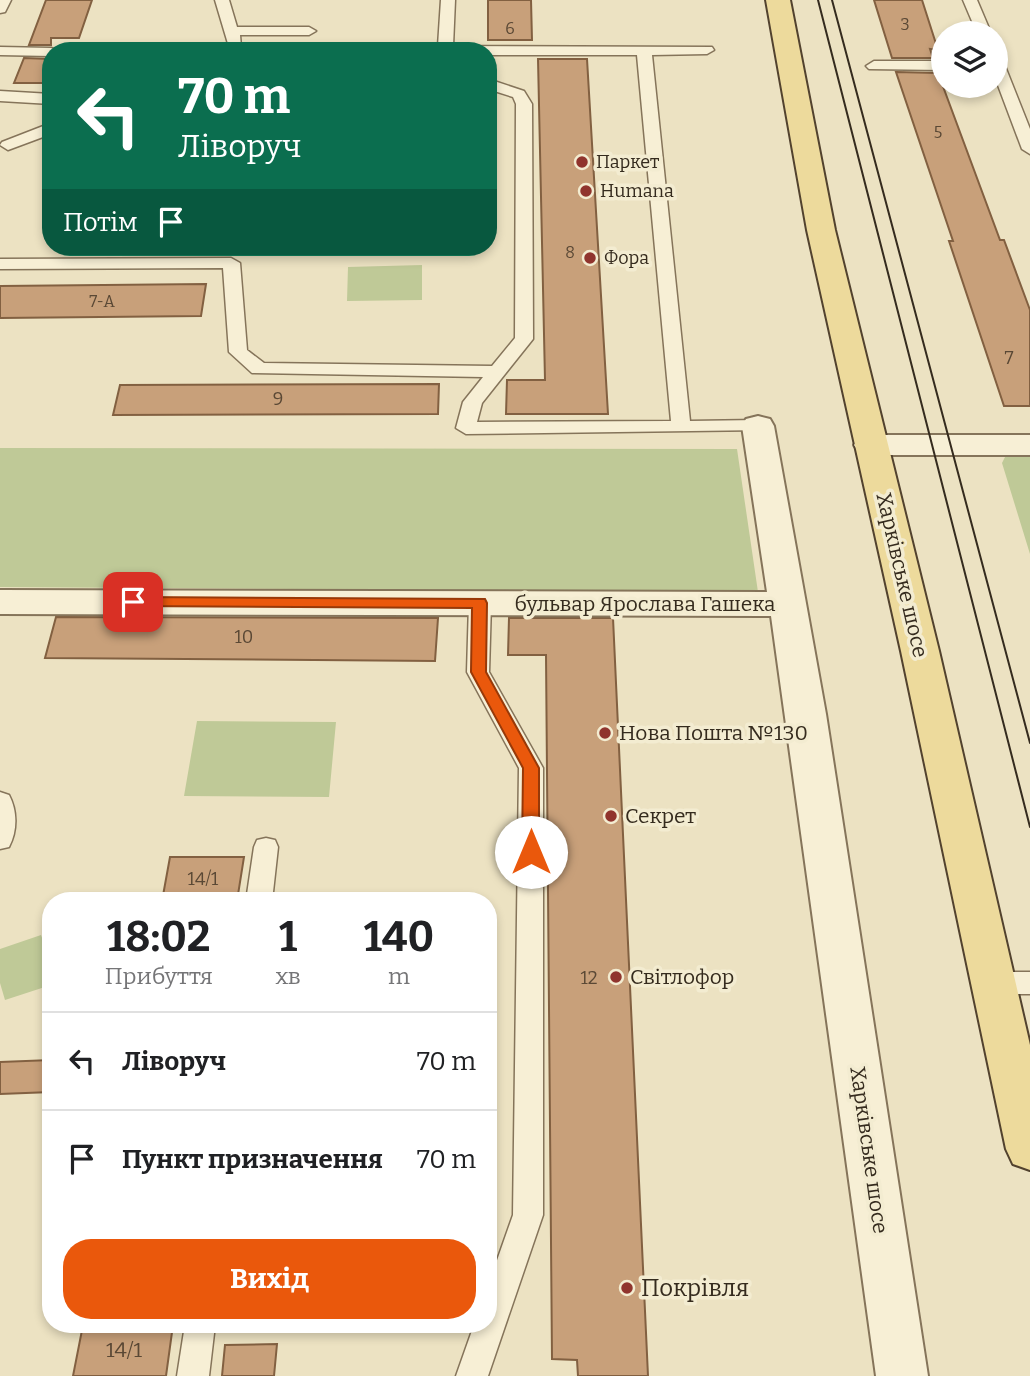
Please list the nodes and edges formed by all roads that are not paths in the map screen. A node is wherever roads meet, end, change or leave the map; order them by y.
1 (4, 0) edge
2 (222, 0) edge
3 (448, 0) edge
4 (778, 0) edge
5 (970, 0) edge
6 (0, 9) edge
7 (979, 21) edge
8 (309, 31) dead end
9 (232, 32) junction
10 (236, 42) edge
11 (445, 42) edge
12 (497, 50) edge
13 (644, 50) junction
14 (707, 50) dead end
15 (0, 51) edge
16 (42, 52) edge
17 (874, 66) dead end
18 (931, 66) edge
19 (497, 87) edge
20 (1008, 92) edge
21 (0, 96) edge
22 (42, 98) edge
23 (42, 132) edge
24 (1028, 139) edge
25 (8, 145) dead end
26 (0, 264) edge
27 (497, 372) junction
28 (681, 426) junction
29 (758, 426) joint
30 (871, 445) junction
31 (1030, 445) edge
32 (0, 602) edge
33 (480, 603) junction
34 (787, 604) junction
35 (0, 801) edge
36 (0, 840) edge
37 (266, 847) dead end
38 (260, 892) edge
39 (1011, 983) edge
40 (1030, 1149) edge
41 (497, 1304) edge
42 (199, 1333) edge
43 (487, 1333) edge
44 (193, 1376) edge
45 (472, 1376) edge
46 (902, 1376) edge

1 - 6 lane
2 - 9 lane
3 - 11 lane
4 - 30 main road, Харківське шосе
5 - 7 lane
8 - 9 lane
9 - 10 lane
12 - 13 lane
13 - 14 lane
13 - 28 lane
15 - 16 lane
17 - 18 lane
19 - 27 lane
20 - 24 lane
21 - 22 lane
23 - 25 lane
26 - 27 lane
27 - 28 lane
28 - 29 lane
29 - 34 street, Харківське шосе
30 - 31 street
30 - 39 main road, Харківське шосе
32 - 33 street, бульвар Ярослава Гашека
33 - 34 street, бульвар Ярослава Гашека
33 - 41 lane
34 - 46 street, Харківське шосе
35 - 36 lane
37 - 38 lane
39 - 40 main road, Харківське шосе
42 - 44 lane
43 - 45 lane

